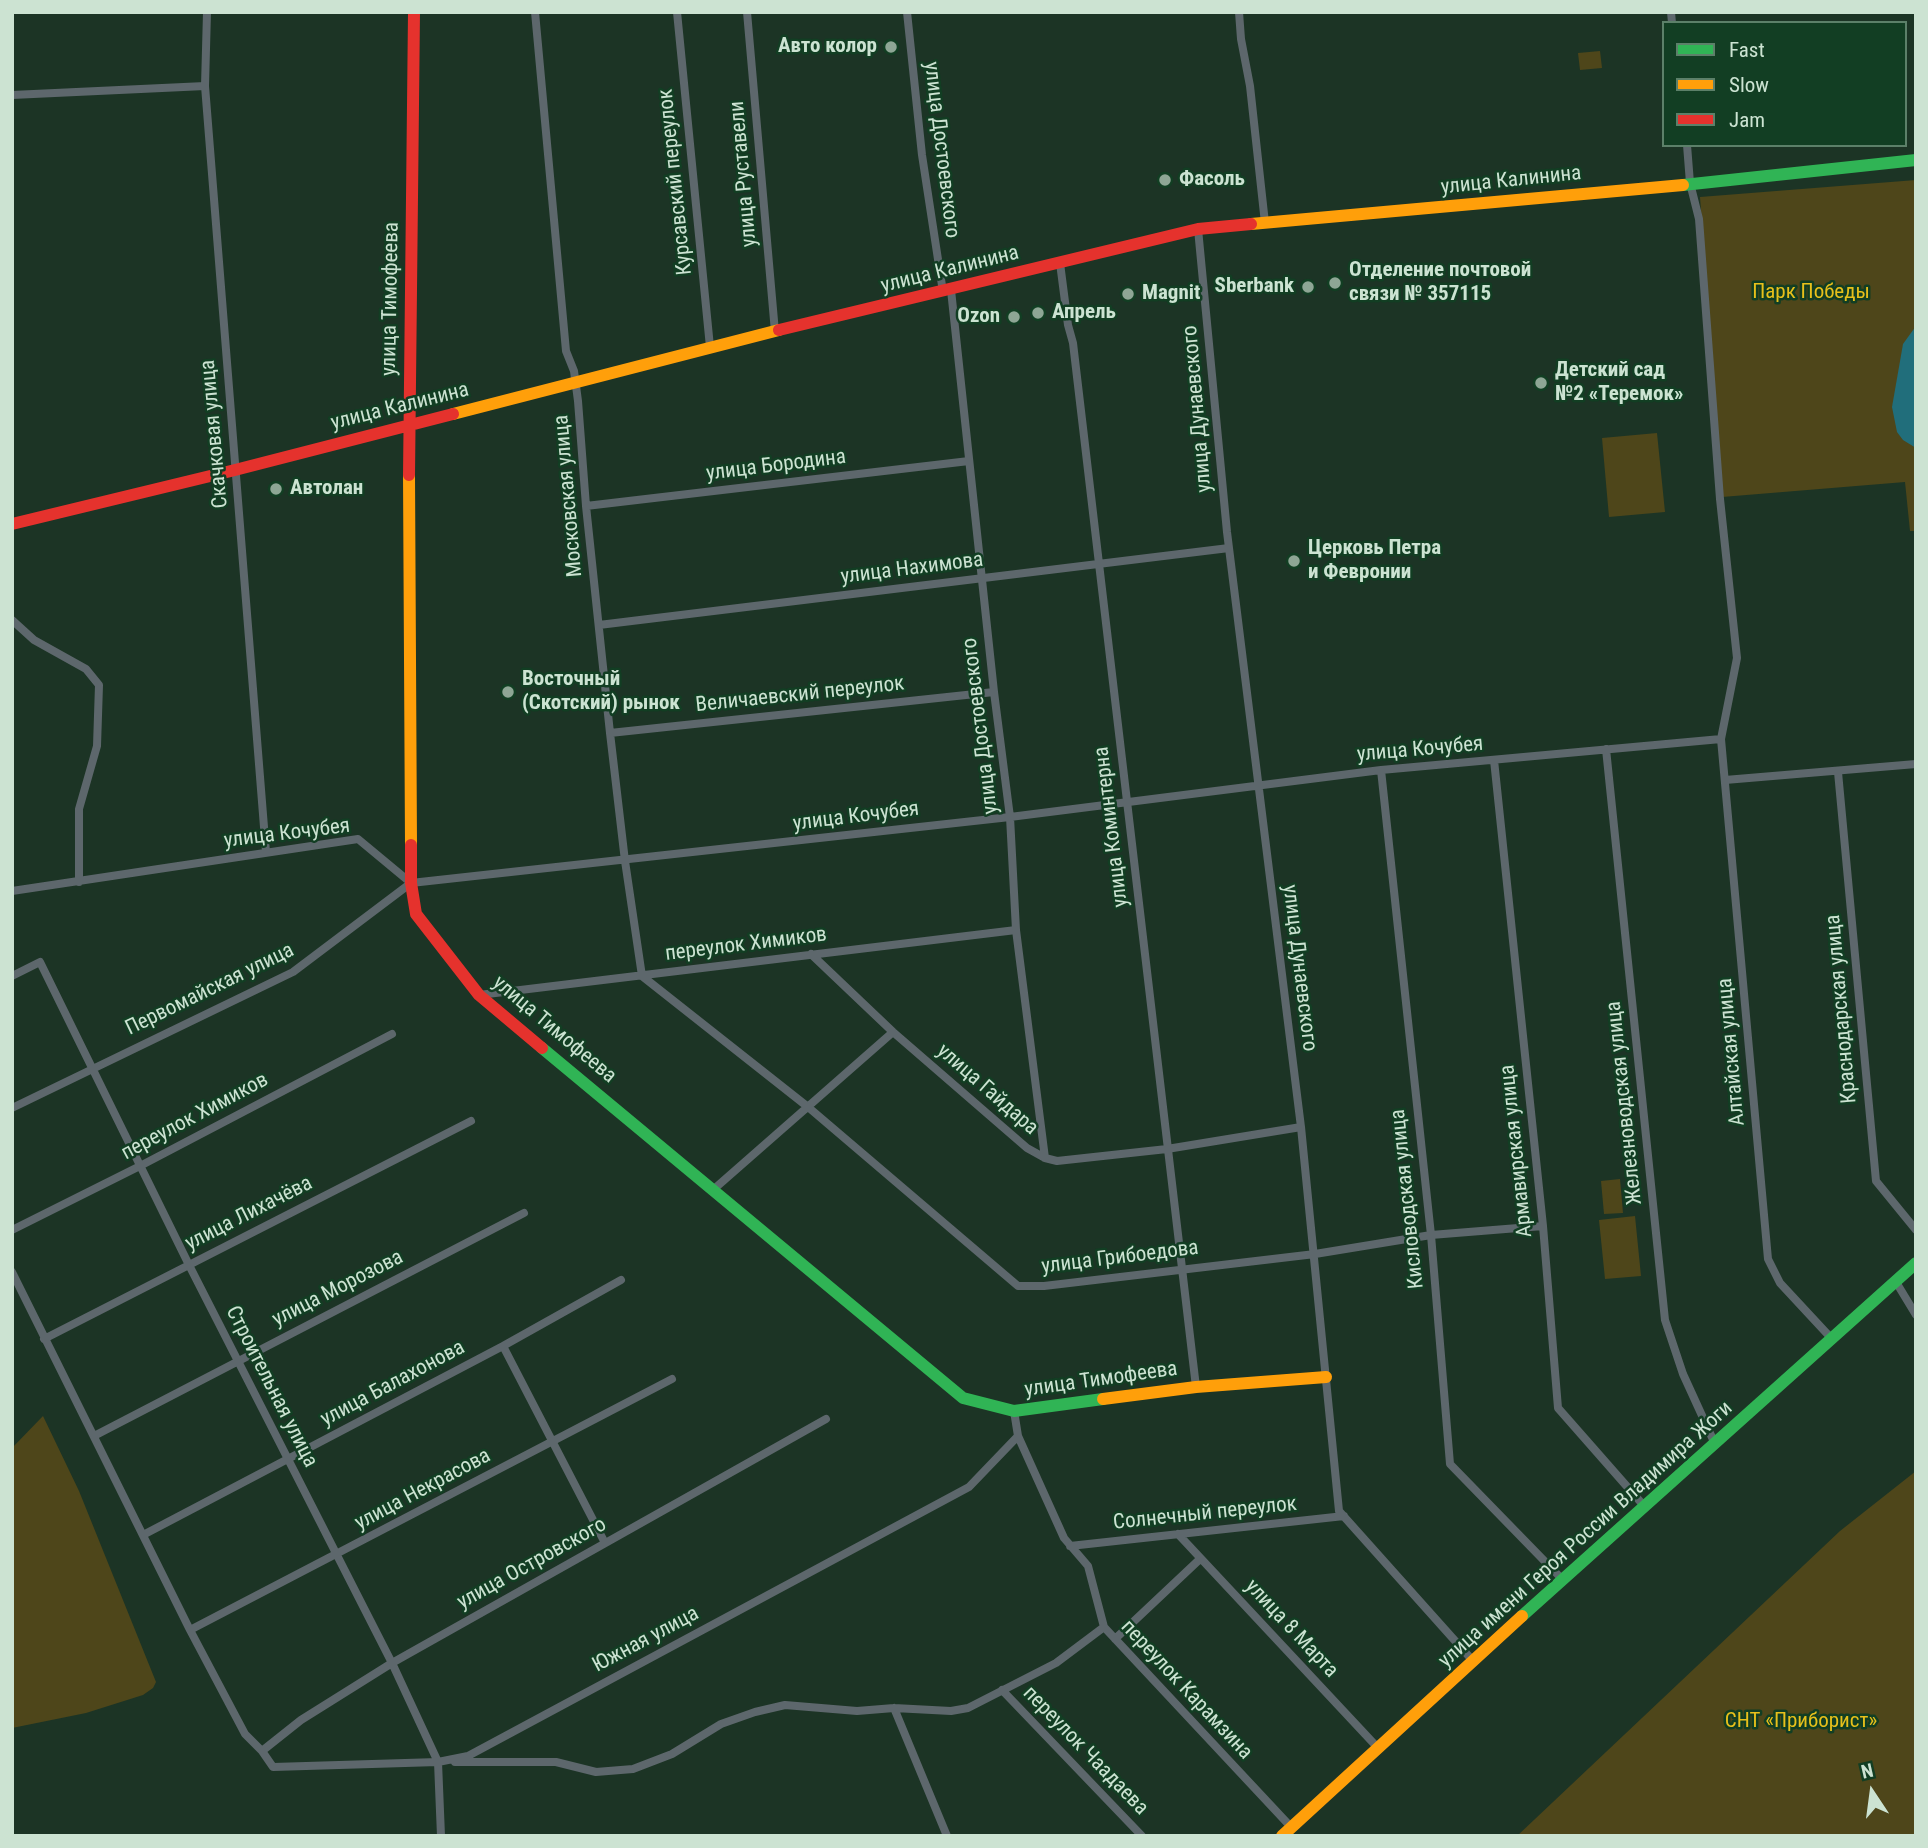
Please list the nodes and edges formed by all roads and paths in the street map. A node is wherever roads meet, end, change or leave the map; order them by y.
1 (207, 12) edge
2 (414, 12) edge
3 (535, 12) edge
4 (677, 12) edge
5 (747, 12) edge
6 (907, 12) edge
7 (1239, 12) edge
8 (205, 86) junction
9 (12, 95) edge
10 (1687, 147) edge
11 (1916, 160) edge
12 (1690, 183) junction
13 (1265, 223) junction
14 (1198, 229) junction
15 (1060, 263) junction
16 (947, 291) junction
17 (775, 332) junction
18 (709, 347) junction
19 (574, 383) junction
20 (409, 424) junction
21 (969, 461) junction
22 (235, 470) junction
23 (586, 506) junction
24 (12, 524) edge
25 (1229, 548) junction
26 (1099, 564) junction
27 (981, 578) junction
28 (12, 620) edge
29 (599, 625) junction
30 (994, 692) junction
31 (610, 733) junction
32 (1721, 738) junction
33 (1606, 749) junction
34 (1494, 760) junction
35 (1916, 764) edge
36 (1381, 770) junction
37 (1838, 772) junction
38 (1725, 780) junction
39 (1258, 784) junction
40 (1127, 802) junction
41 (1010, 817) junction
42 (266, 852) junction
43 (625, 861) junction
44 (79, 882) junction
45 (411, 883) junction
46 (12, 891) edge
47 (1016, 930) junction
48 (811, 954) junction
49 (12, 976) edge
50 (642, 976) junction
51 (479, 995) junction
52 (893, 1031) junction
53 (392, 1034) dead end
54 (91, 1069) junction
55 (808, 1107) junction
56 (12, 1108) edge
57 (471, 1121) dead end
58 (1301, 1127) junction
59 (1167, 1149) junction
60 (1045, 1158) junction
61 (140, 1166) junction
62 (714, 1189) junction
63 (524, 1213) dead end
64 (1543, 1226) junction
65 (12, 1230) edge
66 (1916, 1230) edge
67 (1431, 1235) junction
68 (1315, 1254) junction
69 (1916, 1263) edge
70 (189, 1265) junction
71 (1183, 1268) junction
72 (12, 1272) edge
73 (621, 1280) dead end
74 (1896, 1282) junction
75 (1916, 1315) edge
76 (44, 1339) junction
77 (1832, 1339) junction
78 (503, 1346) junction
79 (237, 1361) junction
80 (1326, 1377) junction
81 (672, 1379) dead end
82 (1196, 1387) junction
83 (1014, 1411) junction
84 (826, 1419) dead end
85 (94, 1436) junction
86 (1018, 1436) junction
87 (553, 1441) junction
88 (1715, 1444) junction
89 (288, 1459) junction
90 (1645, 1507) junction
91 (1344, 1516) junction
92 (1178, 1534) junction
93 (143, 1535) junction
94 (605, 1543) junction
95 (1070, 1546) junction
96 (338, 1554) junction
97 (1200, 1559) junction
98 (1562, 1579) junction
99 (1104, 1627) junction
100 (190, 1630) junction
101 (1115, 1639) junction
102 (1474, 1662) junction
103 (392, 1663) junction
104 (1002, 1690) junction
105 (894, 1708) junction
106 (1378, 1748) junction
107 (262, 1751) junction
108 (439, 1762) junction
109 (1286, 1831) edge
110 (441, 1836) edge
111 (947, 1836) edge
112 (1142, 1836) edge

1 - 8 street, Скачковая улица
2 - 20 main road, улица Тимофеева
3 - 19 street, Московская улица
4 - 18 street, Курсавский переулок
5 - 17 street, улица Руставели
6 - 16 street, улица Достоевского
7 - 13 street
8 - 9 street
8 - 22 street, Скачковая улица
10 - 12 street, Алтайская улица
11 - 12 main road, улица Калинина
12 - 13 main road, улица Калинина
12 - 32 street, Алтайская улица
13 - 14 main road, улица Калинина
14 - 15 main road, улица Калинина
14 - 25 street, улица Дунаевского
15 - 16 main road, улица Калинина
15 - 26 street, улица Коминтерна
16 - 17 main road, улица Калинина
16 - 21 street, улица Достоевского
17 - 18 main road, улица Калинина
18 - 19 main road, улица Калинина
19 - 20 main road, улица Калинина
19 - 23 street, Московская улица
20 - 22 main road, улица Калинина
20 - 45 main road, улица Тимофеева
21 - 23 street, улица Бородина
21 - 27 street, улица Достоевского
22 - 24 main road, улица Калинина
22 - 42 street, Скачковая улица
23 - 29 street, Московская улица
25 - 26 street, улица Нахимова
25 - 39 street, улица Дунаевского
26 - 27 street, улица Нахимова
26 - 40 street, улица Коминтерна
27 - 29 street, улица Нахимова
27 - 30 street, улица Достоевского
28 - 44 street
29 - 31 street, Московская улица
30 - 31 street, Величаевский переулок
30 - 41 street, улица Достоевского
31 - 43 street, Московская улица
32 - 33 street, улица Кочубея
32 - 38 street, Алтайская улица
33 - 34 street, улица Кочубея
33 - 88 street, Железноводская улица
34 - 36 street, улица Кочубея
34 - 64 street, Армавирская улица
35 - 37 street
36 - 39 street, улица Кочубея
36 - 67 street, Кисловодская улица
37 - 38 street
37 - 66 street, Краснодарская улица
38 - 77 street, Алтайская улица
39 - 40 street, улица Кочубея
39 - 58 street, улица Дунаевского
40 - 41 street, улица Кочубея
40 - 59 street, улица Коминтерна
41 - 43 street, улица Кочубея
41 - 47 street, улица Достоевского
42 - 44 street, улица Кочубея
42 - 45 street, улица Кочубея
43 - 45 street, улица Кочубея
43 - 50 street, Московская улица
44 - 46 street, улица Кочубея
45 - 51 main road, улица Тимофеева
45 - 54 street, Первомайская улица
47 - 48 street, переулок Химиков
47 - 60 street, улица Достоевского
48 - 50 street, переулок Химиков
48 - 52 street, улица Гайдара
49 - 54 street, Строительная улица
50 - 51 street, переулок Химиков
50 - 55 street, улица Грибоедова
51 - 62 main road, улица Тимофеева
52 - 55 street
52 - 60 street, улица Гайдара
53 - 61 street, переулок Химиков
54 - 56 street, Первомайская улица
54 - 61 street, Строительная улица
55 - 62 street
55 - 71 street, улица Грибоедова
57 - 70 street, улица Лихачёва
58 - 59 street, улица Гайдара
58 - 68 street, улица Дунаевского
59 - 60 street, улица Гайдара
59 - 71 street, улица Коминтерна
61 - 65 street, переулок Химиков
61 - 70 street, Строительная улица
62 - 83 main road, улица Тимофеева
63 - 79 street, улица Морозова
64 - 67 street, улица Грибоедова
64 - 90 street, Армавирская улица
67 - 68 street, улица Грибоедова
67 - 98 street, Кисловодская улица
68 - 71 street, улица Грибоедова
68 - 80 street, улица Дунаевского
69 - 74 main road, улица имени Героя России Владимира Жоги
70 - 76 street, улица Лихачёва
70 - 79 street, Строительная улица
71 - 82 street, улица Коминтерна
72 - 76 street
73 - 78 street, улица Балахонова
74 - 75 street
74 - 77 main road, улица имени Героя России Владимира Жоги
76 - 85 street
77 - 88 main road, улица имени Героя России Владимира Жоги
78 - 87 street
78 - 89 street, улица Балахонова
79 - 85 street, улица Морозова
79 - 89 street, Строительная улица
80 - 82 main road, улица Тимофеева
80 - 91 street, улица Дунаевского
81 - 87 street, улица Некрасова
82 - 83 main road, улица Тимофеева
83 - 86 street, переулок Карамзина
84 - 94 street, улица Островского
85 - 93 street
86 - 95 street, переулок Карамзина
86 - 108 street, Южная улица
87 - 94 street
87 - 96 street, улица Некрасова
88 - 90 main road, улица имени Героя России Владимира Жоги
89 - 93 street, улица Балахонова
89 - 96 street, Строительная улица
90 - 98 main road, улица имени Героя России Владимира Жоги
91 - 92 street, Солнечный переулок
91 - 102 street, улица Дунаевского
92 - 95 street, Солнечный переулок
92 - 97 street, улица 8 Марта
93 - 100 street
94 - 103 street, улица Островского
95 - 99 street, переулок Карамзина
96 - 100 street, улица Некрасова
96 - 103 street, Строительная улица
97 - 101 street
97 - 106 street, улица 8 Марта
98 - 102 main road, улица имени Героя России Владимира Жоги
99 - 101 street, переулок Карамзина
99 - 104 street
100 - 107 street
101 - 109 street, переулок Карамзина
102 - 106 main road, улица имени Героя России Владимира Жоги
103 - 107 street, улица Островского
103 - 108 street, Строительная улица
104 - 105 street
104 - 112 street, переулок Чаадаева
105 - 108 street
105 - 111 street
106 - 109 main road, улица имени Героя России Владимира Жоги
107 - 108 street, Южная улица
108 - 110 street, Строительная улица

